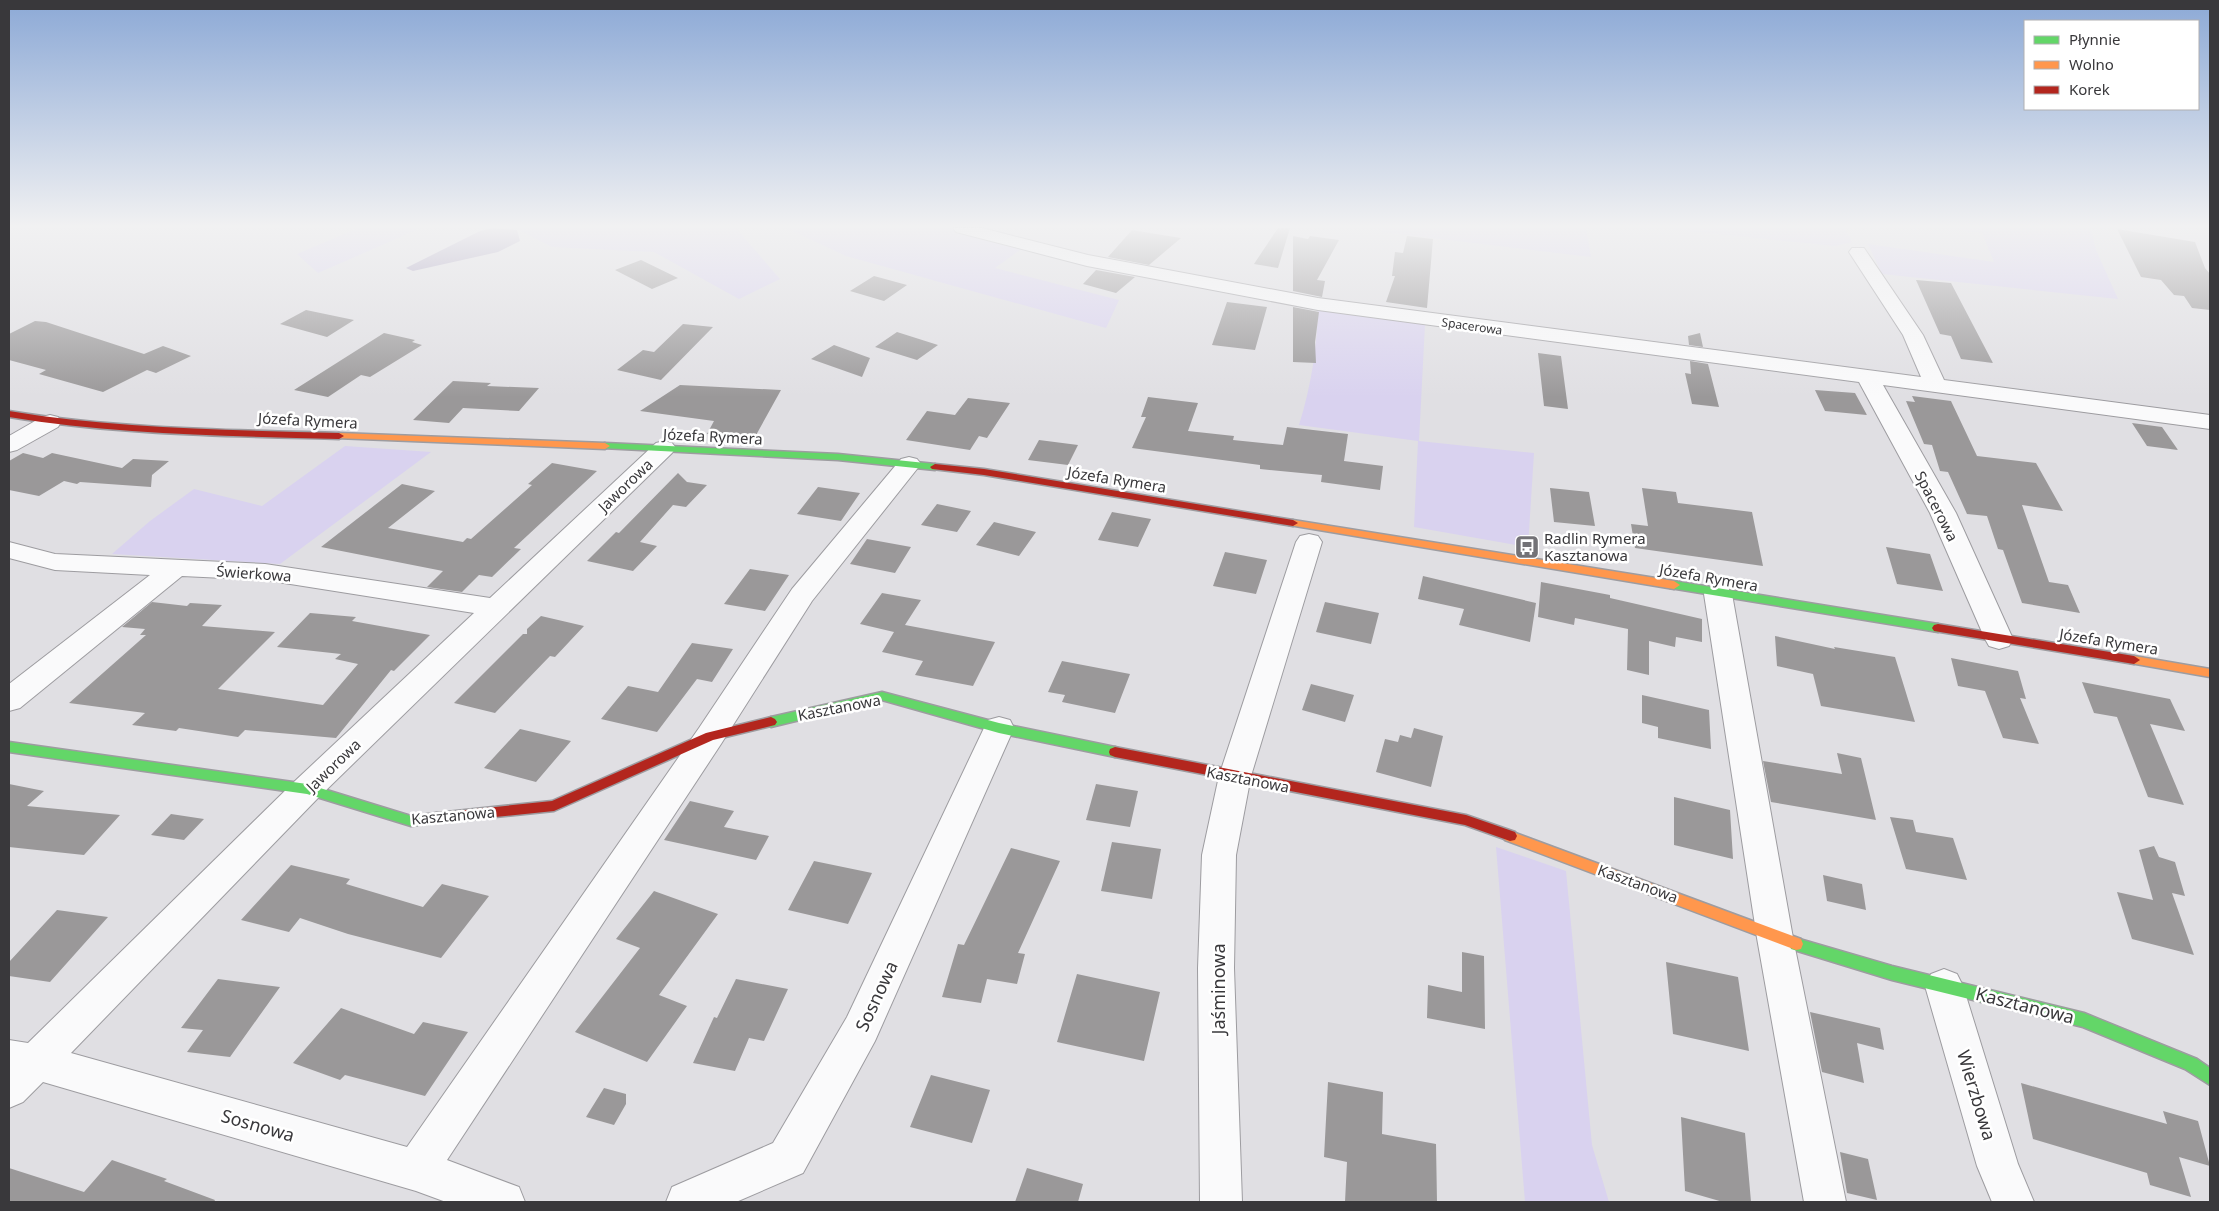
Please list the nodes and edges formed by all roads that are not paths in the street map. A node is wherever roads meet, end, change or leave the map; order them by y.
1 (1216, 285) edge
2 (1879, 285) edge
3 (1868, 378) junction
4 (1936, 387) junction
5 (9, 414) edge
6 (50, 422) junction
7 (2210, 422) edge
8 (9, 445) edge
9 (664, 448) junction
10 (908, 464) junction
11 (1309, 542) dead end
12 (9, 550) edge
13 (175, 569) junction
14 (1718, 594) junction
15 (498, 608) junction
16 (1999, 639) junction
17 (2210, 673) edge
18 (9, 700) edge
19 (1000, 728) junction
20 (710, 736) junction
21 (9, 747) edge
22 (1235, 776) junction
23 (307, 789) junction
24 (1775, 938) junction
25 (1944, 986) junction
26 (18, 1070) edge
27 (2210, 1077) edge
28 (416, 1170) junction
29 (504, 1202) edge
30 (687, 1202) edge
31 (1221, 1202) edge
32 (1825, 1202) edge
33 (2013, 1202) edge

1 - 3 street, Spacerowa
2 - 4 street
3 - 4 street, Spacerowa
3 - 16 street, Spacerowa
4 - 7 street, Spacerowa
5 - 6 street, Józefa Rymera
6 - 8 street
6 - 9 street, Józefa Rymera
9 - 10 street, Józefa Rymera
9 - 15 street, Jaworowa
10 - 14 street, Józefa Rymera
10 - 20 street
11 - 22 street, Jaśminowa
12 - 13 street, Świerkowa
13 - 15 street, Świerkowa
13 - 18 street
14 - 16 street, Józefa Rymera
14 - 24 street
15 - 23 street, Jaworowa
16 - 17 street, Józefa Rymera
19 - 20 street, Kasztanowa
19 - 22 street, Kasztanowa
19 - 30 street, Sosnowa
20 - 23 street, Kasztanowa
20 - 28 street
21 - 23 street, Kasztanowa
22 - 24 street, Kasztanowa
22 - 31 street, Jaśminowa
23 - 26 street, Jaworowa
24 - 25 street, Kasztanowa
24 - 32 street
25 - 27 street, Kasztanowa
25 - 33 street, Wierzbowa
26 - 28 street, Sosnowa
28 - 29 street, Sosnowa

